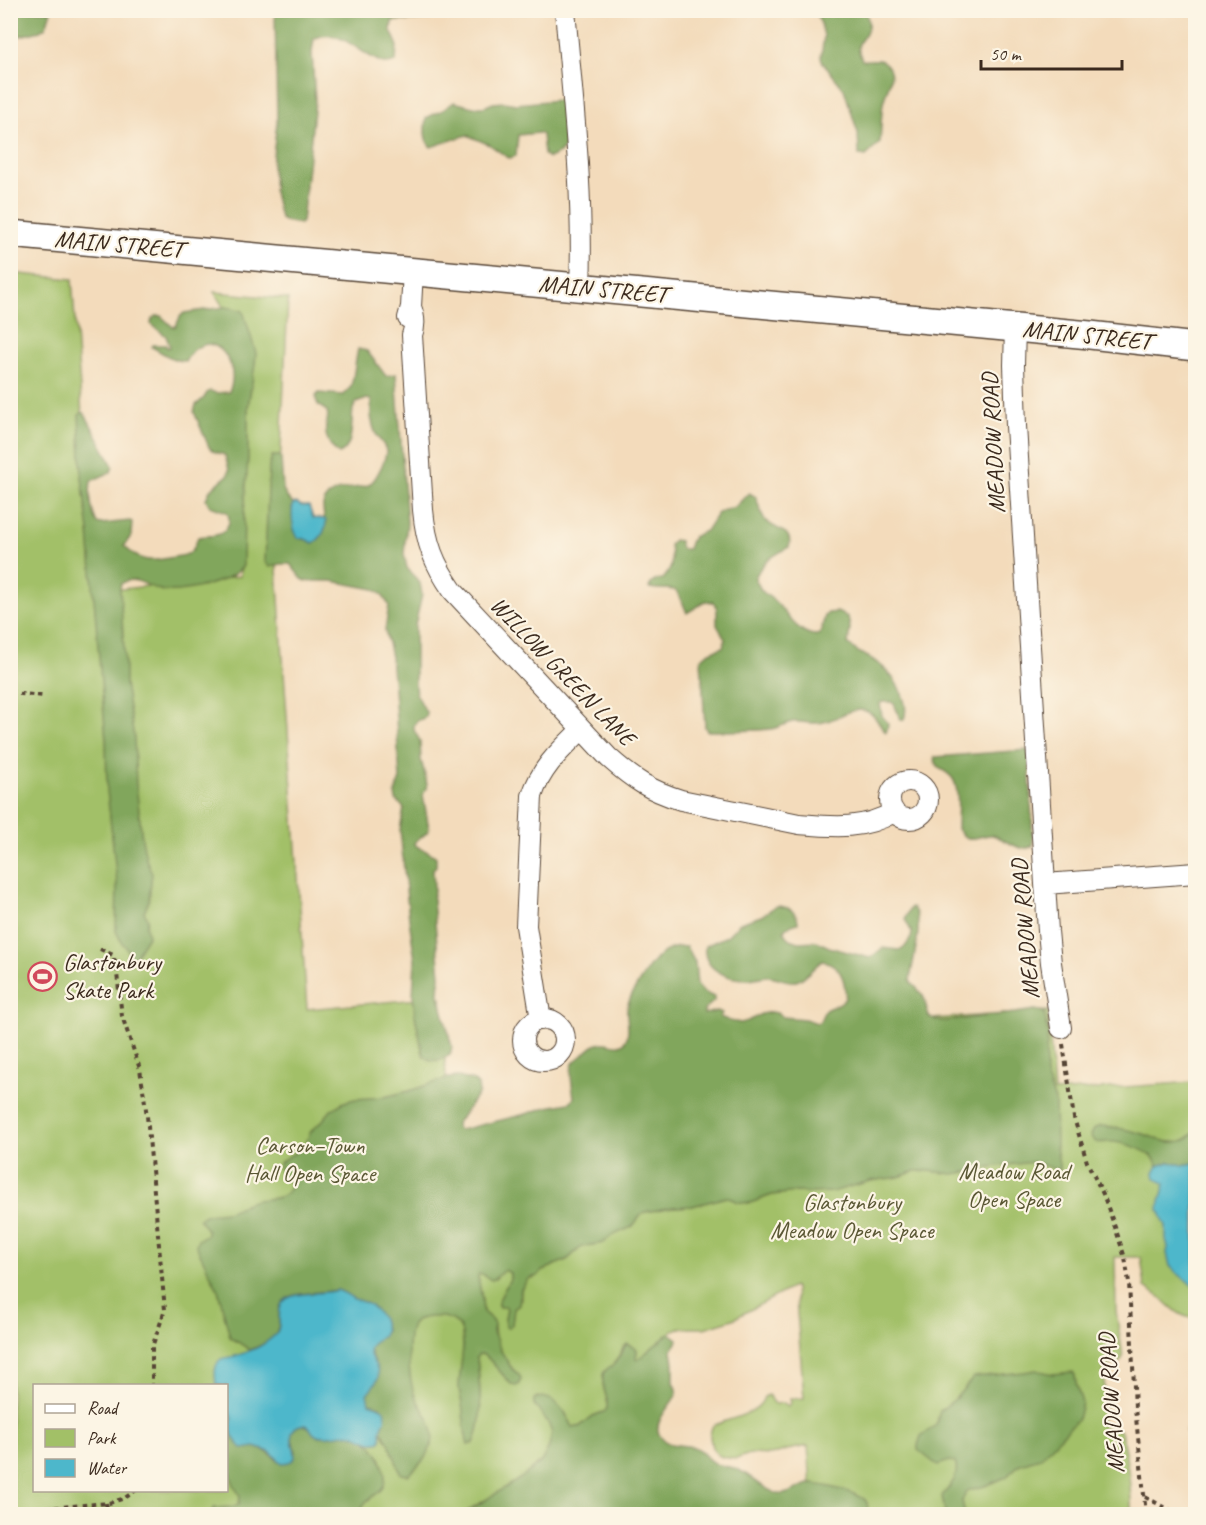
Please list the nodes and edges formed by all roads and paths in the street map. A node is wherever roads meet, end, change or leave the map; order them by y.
1 (565, 10) edge
2 (10, 234) edge
3 (413, 271) junction
4 (580, 287) junction
5 (1016, 328) junction
6 (1196, 347) edge
7 (10, 693) edge
8 (45, 696) dead end
9 (582, 729) junction
10 (894, 812) dead end
11 (1196, 873) edge
12 (1045, 884) junction
13 (100, 949) dead end
14 (541, 1020) dead end
15 (1061, 1028) joint
16 (152, 1384) edge
17 (134, 1492) edge
18 (1145, 1497) junction
19 (106, 1503) junction
20 (10, 1510) edge
21 (108, 1515) edge
22 (1146, 1515) edge
23 (1178, 1515) edge

1 - 4 street
2 - 3 main road, MAIN STREET
3 - 4 main road, MAIN STREET
3 - 9 street, WILLOW GREEN LANE
4 - 5 main road, MAIN STREET
5 - 6 main road, MAIN STREET
5 - 12 street, MEADOW ROAD
7 - 8 path
9 - 10 street, WILLOW GREEN LANE
9 - 14 street
11 - 12 street
12 - 15 street, MEADOW ROAD
13 - 16 path
15 - 18 path, MEADOW ROAD
17 - 19 path
18 - 22 path, MEADOW ROAD
18 - 23 path
19 - 20 path
19 - 21 path

